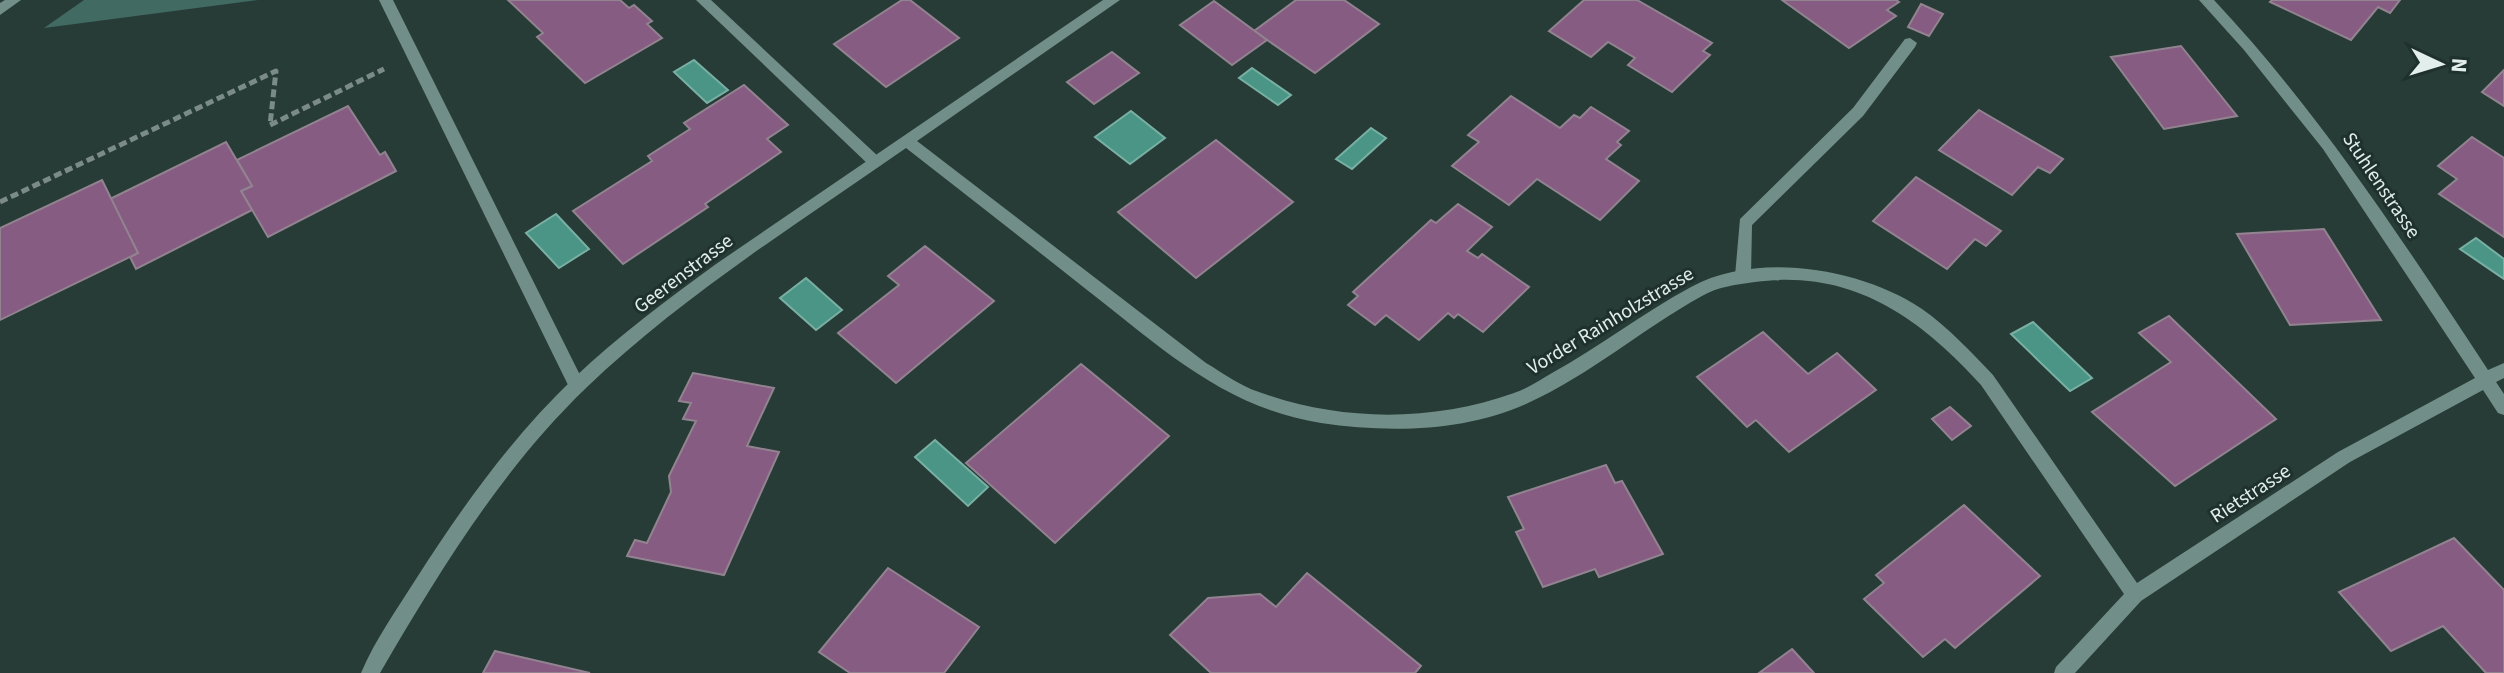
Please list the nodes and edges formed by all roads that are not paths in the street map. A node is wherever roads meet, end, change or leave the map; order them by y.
1 (14, 0) edge
2 (386, 0) edge
3 (703, 0) edge
4 (1113, 0) edge
5 (2206, 0) edge
6 (0, 10) edge
7 (1910, 43) dead end
8 (907, 141) junction
9 (875, 162) junction
10 (1743, 276) junction
11 (2504, 370) edge
12 (2484, 378) junction
13 (577, 386) junction
14 (2504, 408) edge
15 (2135, 595) junction
16 (370, 673) edge
17 (2063, 673) edge

1 - 6 street
2 - 13 street
3 - 9 street
4 - 8 street, Geerenstrasse
5 - 12 street, Stuhlenstrasse
7 - 10 street
8 - 9 street, Geerenstrasse
8 - 10 street, Vorder Rainholzstrasse
9 - 13 street, Geerenstrasse
10 - 15 street, Vorder Rainholzstrasse
11 - 12 street, Rietstrasse
12 - 14 street, Stuhlenstrasse
12 - 15 street, Rietstrasse
13 - 16 street, Geerenstrasse
15 - 17 street, Rietstrasse

